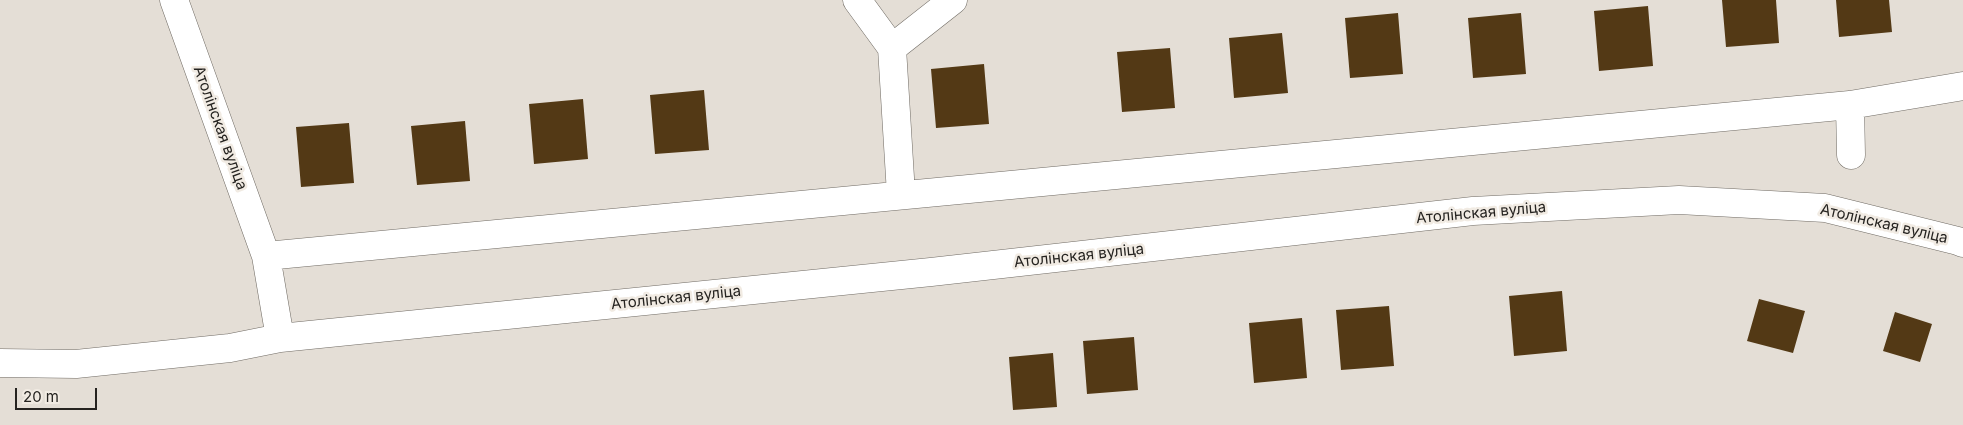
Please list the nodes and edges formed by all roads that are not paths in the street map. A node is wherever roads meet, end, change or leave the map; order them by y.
1 (174, 0) edge
2 (857, 0) edge
3 (953, 0) edge
4 (892, 48) junction
5 (1963, 86) edge
6 (1850, 105) junction
7 (1851, 155) dead end
8 (902, 194) junction
9 (1961, 236) edge
10 (266, 256) junction
11 (280, 338) junction
12 (0, 363) edge

1 - 10 street, Атолінская вуліца
2 - 4 street
3 - 4 street
4 - 8 street
5 - 6 street
6 - 7 street
6 - 8 street
8 - 10 street
9 - 11 street, Атолінская вуліца
10 - 11 street, Атолінская вуліца
11 - 12 street

